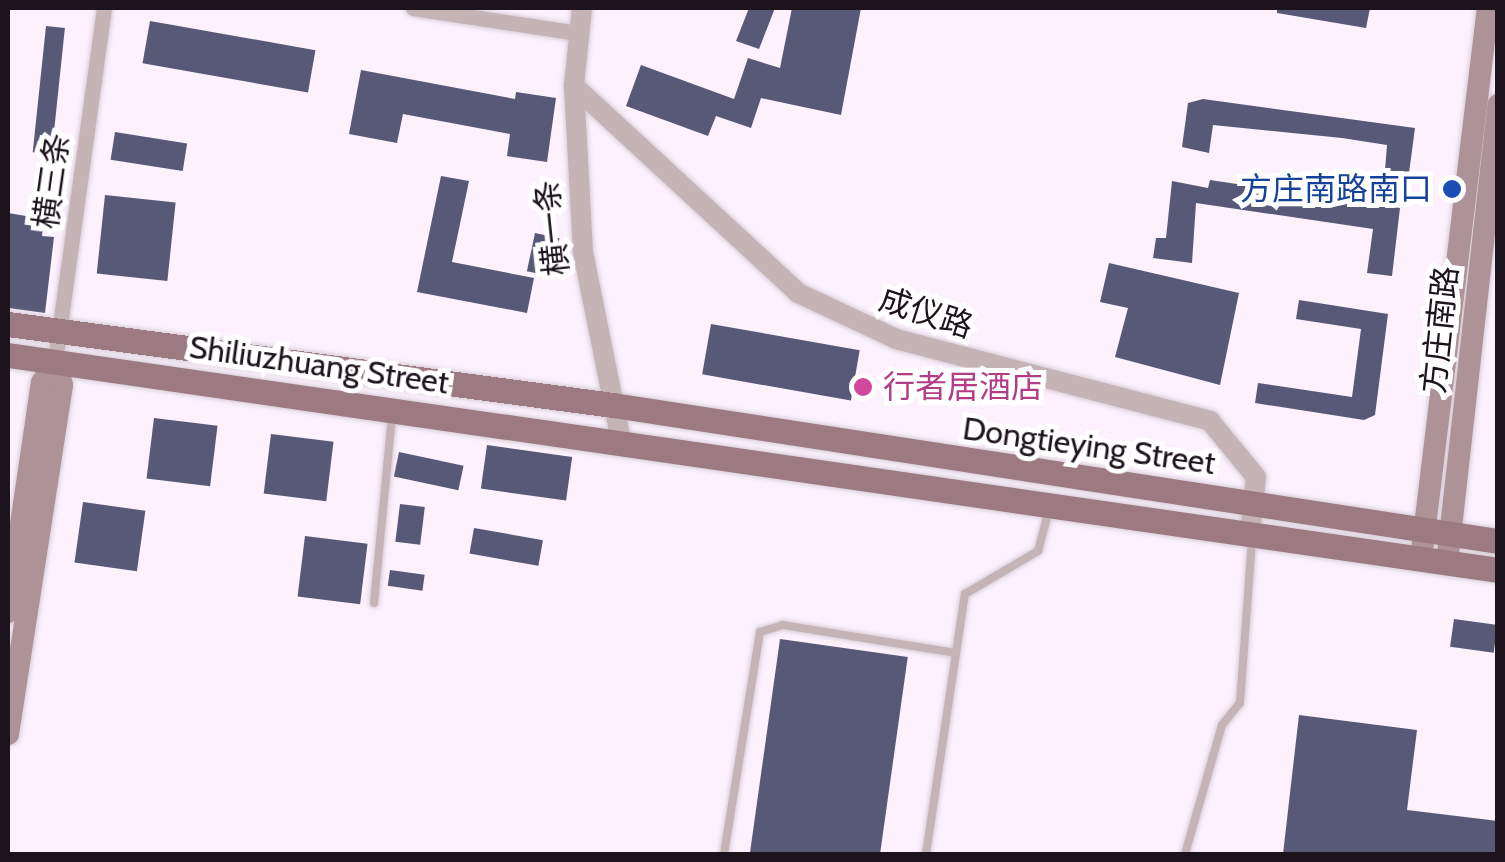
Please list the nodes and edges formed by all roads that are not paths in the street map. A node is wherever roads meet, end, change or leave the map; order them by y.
1 (104, 8) edge
2 (412, 8) edge
3 (582, 8) edge
4 (1488, 8) edge
5 (578, 34) junction
6 (1489, 78) edge
7 (574, 86) junction
8 (1498, 105) edge
9 (8, 324) edge
10 (59, 332) junction
11 (8, 355) edge
12 (55, 361) junction
13 (613, 406) junction
14 (393, 407) junction
15 (621, 440) junction
16 (1253, 501) junction
17 (1050, 503) junction
18 (1438, 531) junction
19 (1250, 534) junction
20 (1498, 541) edge
21 (1434, 561) junction
22 (1498, 570) edge
23 (374, 603) dead end
24 (8, 612) edge
25 (956, 653) junction
26 (8, 734) edge
27 (724, 854) edge
28 (926, 854) edge
29 (1185, 854) edge

1 - 10 street, 横三条
2 - 5 street
3 - 5 street, 横一条
4 - 6 main road
5 - 7 street, 横一条
6 - 18 main road
7 - 13 street, 横一条
7 - 16 street, 成仪路
8 - 18 main road, 方庄南路
9 - 10 main road, Shiliuzhuang Street
10 - 12 street, 横三条
10 - 13 main road, Shiliuzhuang Street
11 - 12 main road, Shiliuzhuang Street
12 - 14 main road, Shiliuzhuang Street
12 - 24 main road
12 - 26 main road
13 - 15 street, 横一条
13 - 16 main road, Dongtieying Street
14 - 15 main road, Shiliuzhuang Street
14 - 23 lane
15 - 17 main road, Dongtieying Street
16 - 18 main road, Dongtieying Street
16 - 19 street, 成仪路
17 - 19 main road, Dongtieying Street
17 - 25 lane
18 - 20 main road, Dongtieying Street
18 - 21 main road
19 - 21 main road, Dongtieying Street
19 - 29 lane
21 - 22 main road, Dongtieying Street
25 - 27 lane
25 - 28 lane

